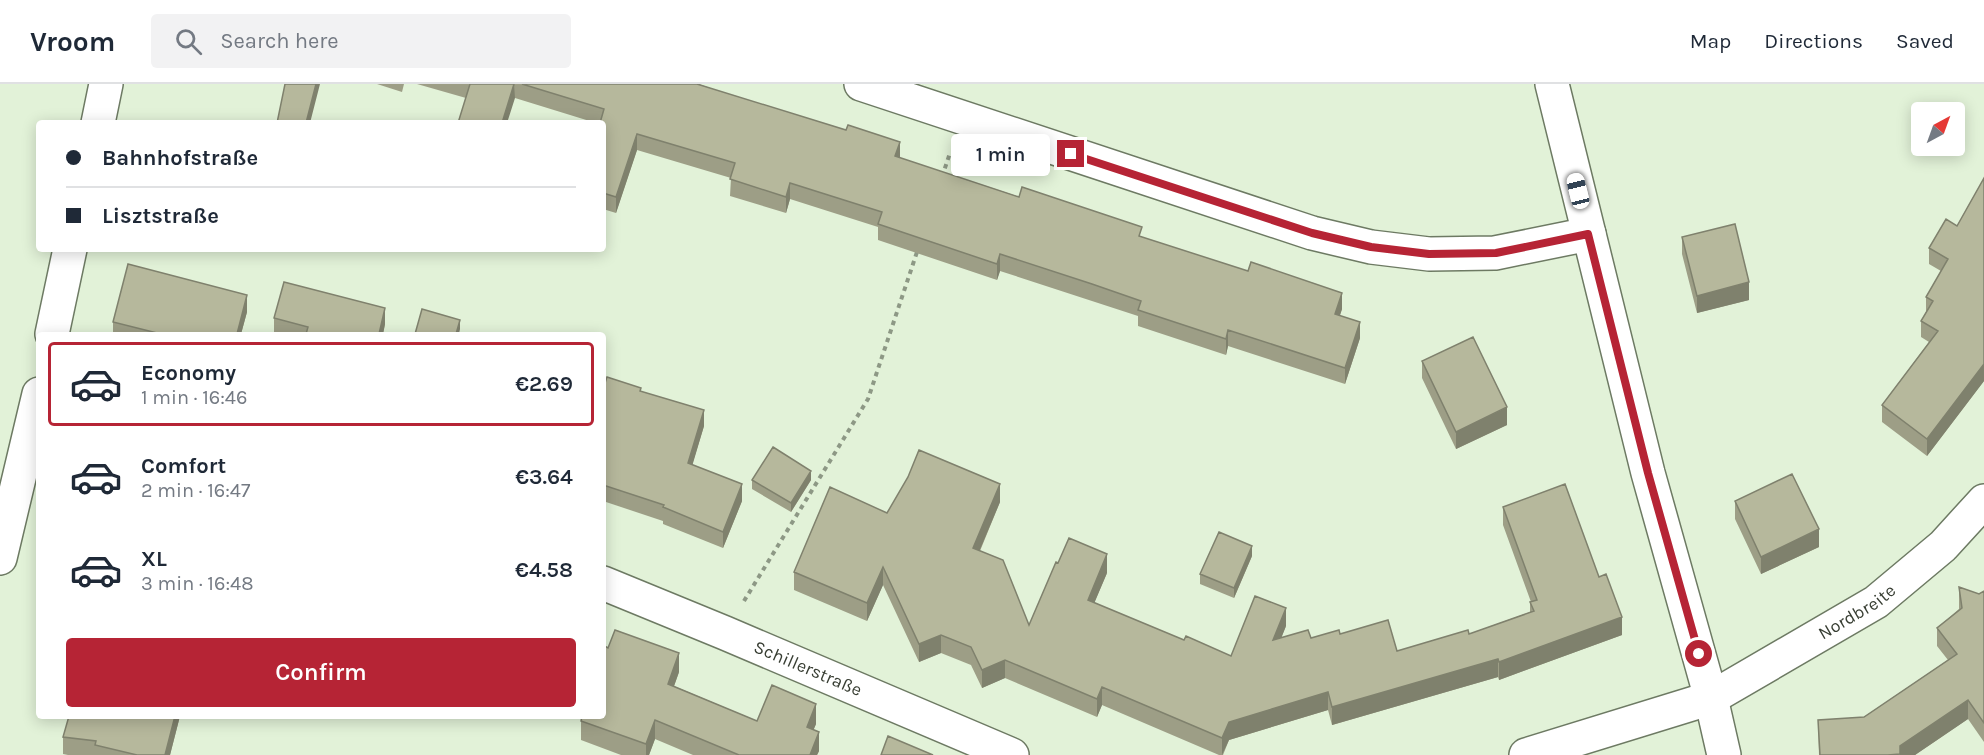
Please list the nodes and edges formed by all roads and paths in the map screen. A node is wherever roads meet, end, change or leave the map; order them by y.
1 (106, 84) edge
2 (861, 84) edge
3 (1552, 84) edge
4 (962, 118) junction
5 (99, 120) edge
6 (939, 186) edge
7 (1588, 234) junction
8 (920, 242) edge
9 (69, 252) edge
10 (52, 332) edge
11 (36, 413) edge
12 (1984, 501) edge
13 (0, 558) edge
14 (606, 584) edge
15 (725, 633) junction
16 (1712, 698) junction
17 (1012, 755) edge
18 (1526, 755) edge
19 (1724, 755) edge

1 - 5 street
2 - 4 street
3 - 7 street
4 - 6 path
4 - 7 street
7 - 16 street
8 - 15 path
9 - 10 street
11 - 13 street
12 - 16 street, Nordbreite
14 - 15 street, Schillerstraße
15 - 17 street, Schillerstraße
16 - 18 street
16 - 19 street

